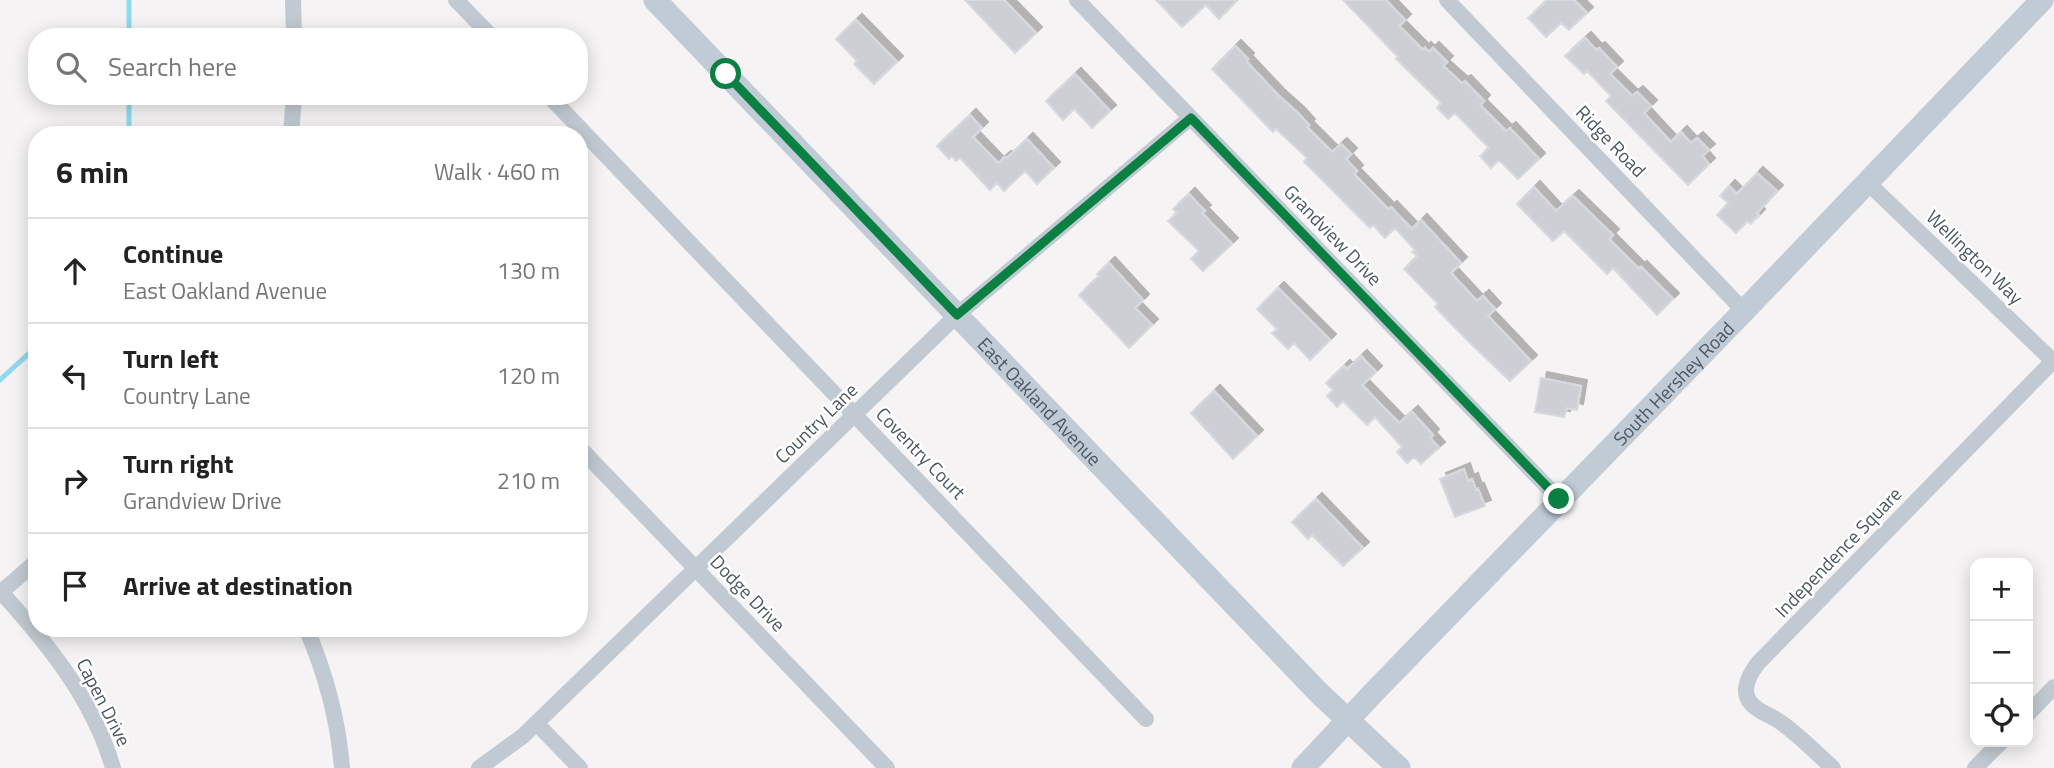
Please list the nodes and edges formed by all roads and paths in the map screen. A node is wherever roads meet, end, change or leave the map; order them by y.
1 (293, 0) edge
2 (456, 0) edge
3 (656, 0) edge
4 (1077, 0) edge
5 (1447, 0) edge
6 (2042, 0) edge
7 (294, 28) edge
8 (483, 28) edge
9 (293, 105) edge
10 (558, 105) edge
11 (1191, 118) junction
12 (292, 126) edge
13 (578, 126) edge
14 (588, 137) edge
15 (1867, 182) junction
16 (1744, 311) junction
17 (957, 315) junction
18 (2053, 362) edge
19 (855, 414) junction
20 (588, 456) edge
21 (1559, 499) junction
22 (28, 569) edge
23 (696, 569) junction
24 (0, 593) edge
25 (28, 624) edge
26 (40, 637) edge
27 (310, 637) edge
28 (2054, 687) edge
29 (2033, 709) edge
30 (1146, 719) dead end
31 (1348, 721) junction
32 (536, 723) junction
33 (1996, 747) edge
34 (113, 768) edge
35 (342, 768) edge
36 (479, 768) edge
37 (580, 768) edge
38 (887, 768) edge
39 (1303, 768) edge
40 (1399, 768) edge
41 (1833, 768) edge
42 (1975, 768) edge

1 - 7 street
2 - 8 street
3 - 17 main road, East Oakland Avenue
4 - 11 street, Grandview Drive
5 - 16 street, Ridge Road
6 - 15 main road, South Hershey Road
9 - 12 street
10 - 13 street, Coventry Court
11 - 17 street, Country Lane
11 - 21 street, Grandview Drive
14 - 19 street, Coventry Court
15 - 16 main road, South Hershey Road
15 - 18 street, Wellington Way
16 - 21 main road, South Hershey Road
17 - 19 street, Country Lane
17 - 31 main road, East Oakland Avenue
18 - 41 street, Independence Square
19 - 23 street, Country Lane
19 - 30 street, Coventry Court
20 - 23 street, Dodge Drive
21 - 31 main road, South Hershey Road
22 - 24 street
23 - 32 street, Country Lane
23 - 38 street, Dodge Drive
24 - 25 street, Capen Drive
26 - 34 street, Capen Drive
27 - 35 street
28 - 29 street
31 - 39 main road, South Hershey Road
31 - 40 main road, East Oakland Avenue
32 - 36 street, Country Lane
32 - 37 street
33 - 42 street

